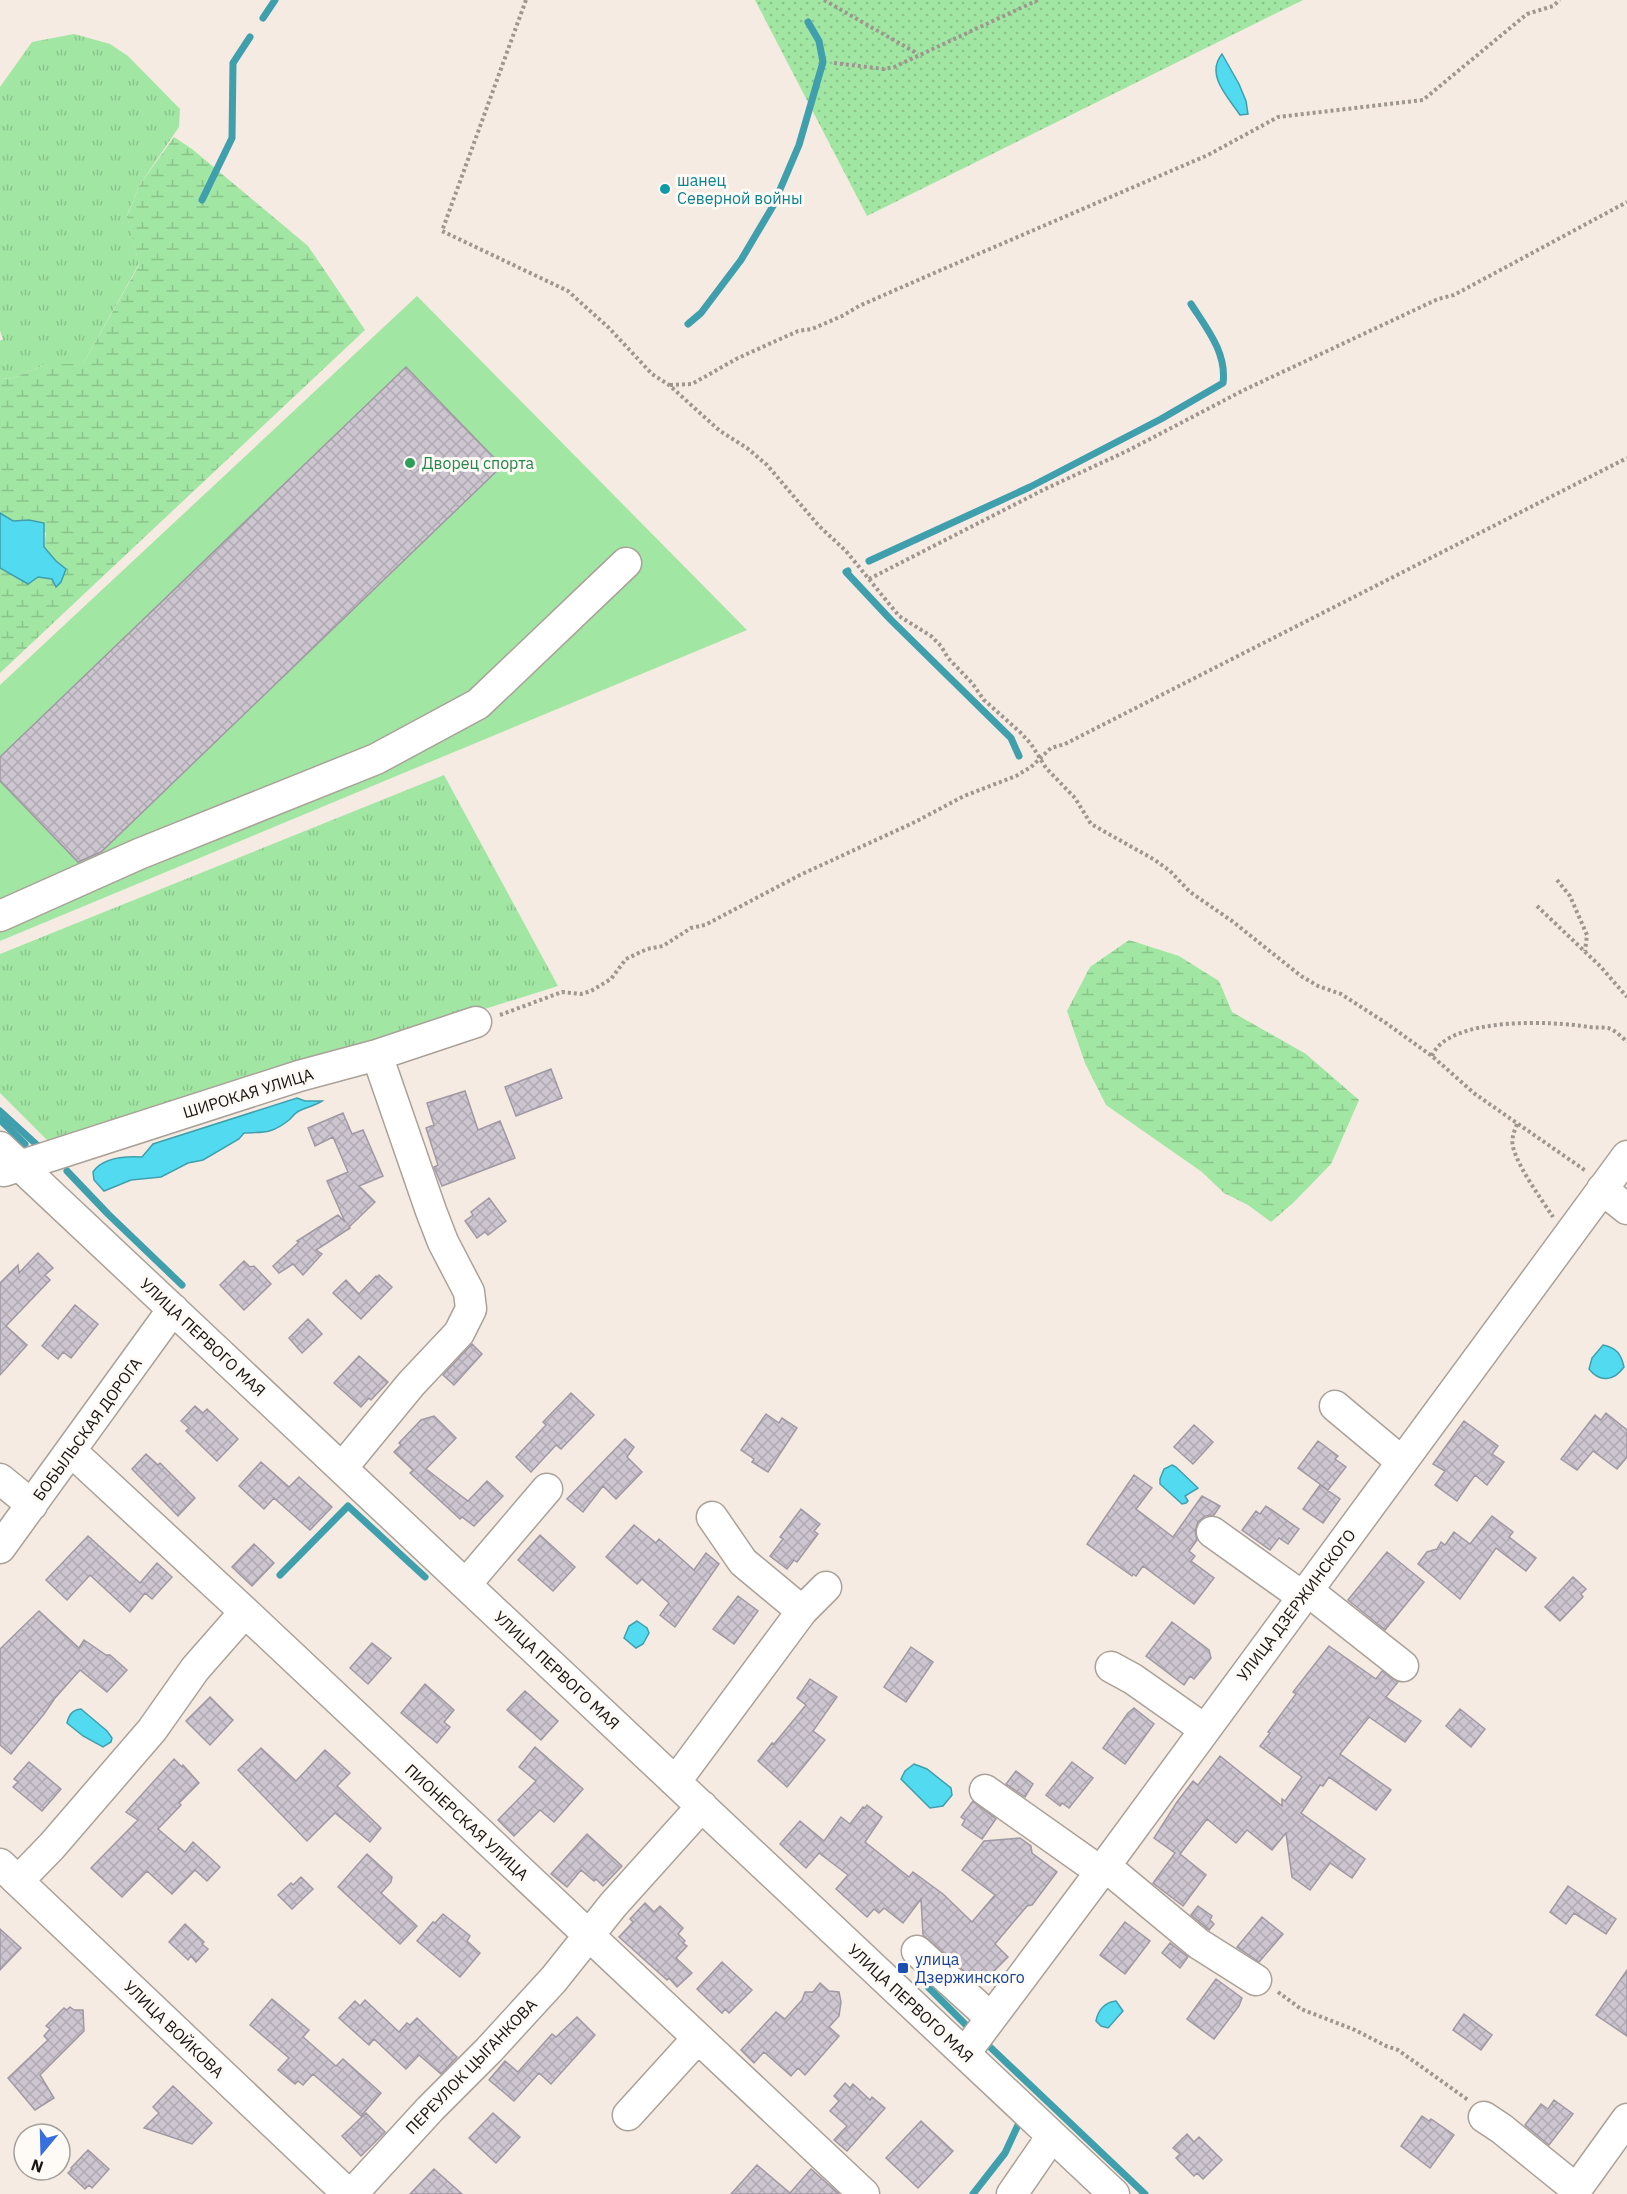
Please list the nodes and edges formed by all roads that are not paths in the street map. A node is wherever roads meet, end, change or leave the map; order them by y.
1 (626, 563) dead end
2 (0, 916) edge
3 (476, 1022) road end
4 (377, 1055) junction
5 (0, 1147) edge
6 (1627, 1156) edge
7 (11, 1170) edge
8 (1602, 1189) junction
9 (1627, 1209) edge
10 (173, 1309) junction
11 (1335, 1407) dead end
12 (71, 1451) junction
13 (1402, 1462) junction
14 (342, 1468) junction
15 (0, 1479) edge
16 (547, 1490) dead end
17 (32, 1505) junction
18 (712, 1517) dead end
19 (1212, 1532) dead end
20 (0, 1548) edge
21 (466, 1584) junction
22 (826, 1587) dead end
23 (1305, 1594) junction
24 (802, 1611) junction
25 (244, 1612) junction
26 (1403, 1666) dead end
27 (1111, 1667) dead end
28 (1204, 1729) junction
29 (676, 1781) junction
30 (985, 1790) dead end
31 (702, 1806) junction
32 (1103, 1869) junction
33 (6, 1872) edge
34 (588, 1936) junction
35 (917, 1951) dead end
36 (1256, 1980) road end
37 (991, 2018) junction
38 (697, 2039) junction
39 (965, 2053) junction
40 (628, 2115) dead end
41 (1484, 2117) road end
42 (1625, 2128) edge
43 (1052, 2136) junction
44 (1574, 2192) edge
45 (350, 2194) edge
46 (864, 2194) edge
47 (1012, 2194) edge
48 (1114, 2194) edge

1 - 2 street
3 - 4 street, ШИРОКАЯ УЛИЦА
4 - 7 street, ШИРОКАЯ УЛИЦА
4 - 14 street
5 - 7 street, УЛИЦА ПЕРВОГО МАЯ
6 - 8 street, УЛИЦА ДЗЕРЖИНСКОГО
7 - 10 street, УЛИЦА ПЕРВОГО МАЯ
8 - 9 street
8 - 13 street, УЛИЦА ДЗЕРЖИНСКОГО
10 - 12 street, БОБЫЛЬСКАЯ ДОРОГА
10 - 14 street, УЛИЦА ПЕРВОГО МАЯ
11 - 13 street
12 - 17 street, БОБЫЛЬСКАЯ ДОРОГА
12 - 25 street, ПИОНЕРСКАЯ УЛИЦА
13 - 23 street, УЛИЦА ДЗЕРЖИНСКОГО
14 - 21 street, УЛИЦА ПЕРВОГО МАЯ
15 - 17 street
16 - 21 street
17 - 20 street, БОБЫЛЬСКАЯ ДОРОГА
18 - 24 street
19 - 23 street
21 - 29 street, УЛИЦА ПЕРВОГО МАЯ
22 - 24 street
23 - 26 street
23 - 28 street, УЛИЦА ДЗЕРЖИНСКОГО
24 - 29 street
25 - 33 street
25 - 34 street, ПИОНЕРСКАЯ УЛИЦА
27 - 28 street
28 - 32 street, УЛИЦА ДЗЕРЖИНСКОГО
29 - 31 street, УЛИЦА ПЕРВОГО МАЯ
30 - 32 street
31 - 34 street, ПЕРЕУЛОК ЦЫГАНКОВА
31 - 39 street, УЛИЦА ПЕРВОГО МАЯ
32 - 36 street
32 - 37 street, УЛИЦА ДЗЕРЖИНСКОГО
33 - 45 street, УЛИЦА ВОЙКОВА
34 - 38 street, ПИОНЕРСКАЯ УЛИЦА
34 - 45 street, ПЕРЕУЛОК ЦЫГАНКОВА
35 - 37 street
37 - 39 street, УЛИЦА ДЗЕРЖИНСКОГО
38 - 40 street
38 - 46 street, ПИОНЕРСКАЯ УЛИЦА
39 - 43 street, УЛИЦА ПЕРВОГО МАЯ
41 - 44 street
42 - 44 street
43 - 47 street
43 - 48 street, УЛИЦА ПЕРВОГО МАЯ

